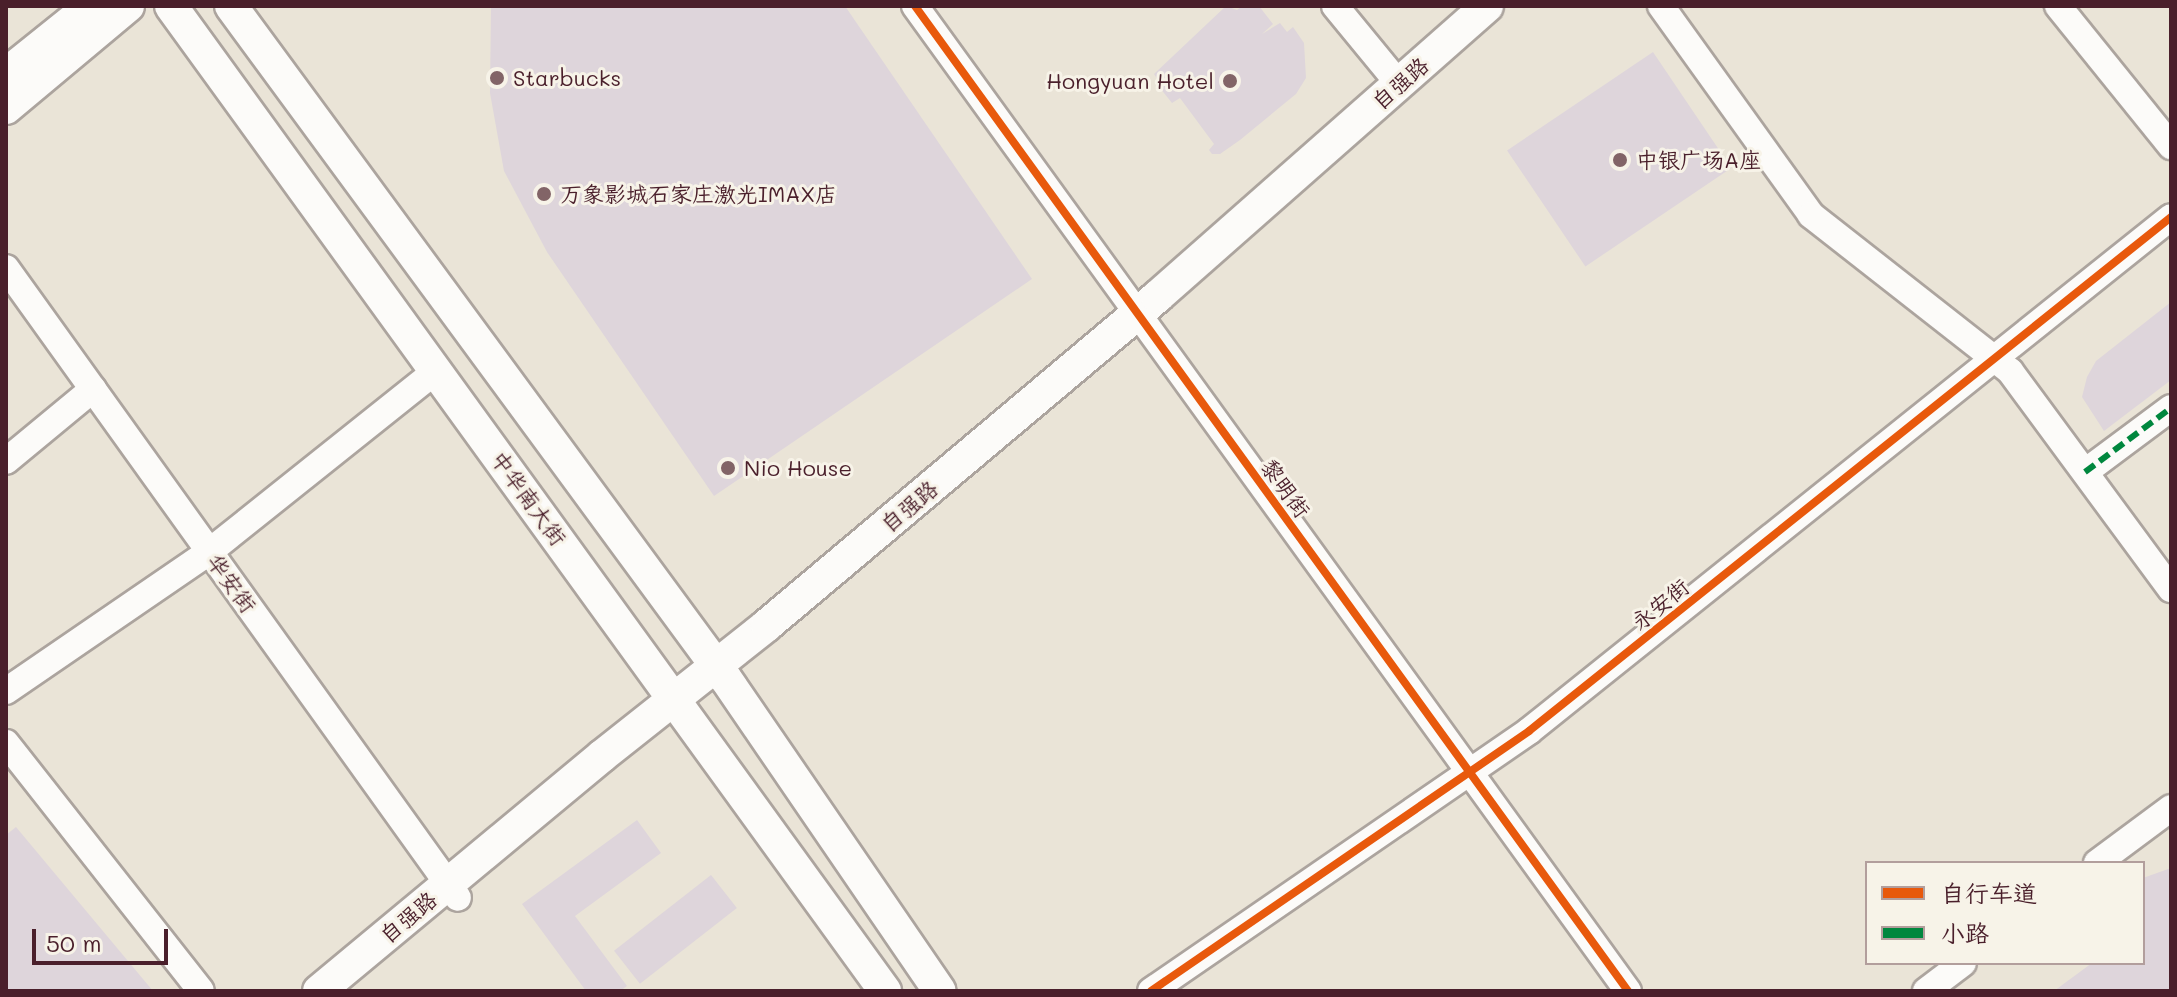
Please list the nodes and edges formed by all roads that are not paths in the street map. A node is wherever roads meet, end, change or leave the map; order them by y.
1 (91, 6) edge
2 (128, 6) edge
3 (171, 6) edge
4 (231, 6) edge
5 (1335, 6) edge
6 (1487, 6) edge
7 (1513, 6) edge
8 (1661, 6) edge
9 (2058, 6) edge
10 (920, 8) edge
11 (6, 74) edge
12 (1399, 84) junction
13 (6, 108) edge
14 (2171, 146) edge
15 (2171, 217) edge
16 (6, 268) edge
17 (1143, 320) junction
18 (1995, 360) junction
19 (436, 371) junction
20 (93, 389) junction
21 (2171, 408) edge
22 (6, 461) edge
23 (2085, 472) junction
24 (209, 552) junction
25 (2171, 589) edge
26 (721, 672) junction
27 (6, 691) edge
28 (679, 706) junction
29 (6, 743) edge
30 (1470, 772) junction
31 (2171, 808) edge
32 (2100, 861) edge
33 (453, 891) junction
34 (1960, 965) edge
35 (201, 991) edge
36 (319, 991) edge
37 (347, 991) edge
38 (885, 991) edge
39 (940, 991) edge
40 (1151, 991) edge
41 (1628, 991) edge
42 (1926, 991) edge

1 - 11 main road
2 - 13 main road
3 - 19 main road, 中华南大街
4 - 26 main road
5 - 12 street
6 - 12 main road, 自强路
7 - 17 main road, 自强路
8 - 18 street
9 - 14 street
10 - 17 street, 黎明街
12 - 17 main road, 自强路
15 - 18 street, 永安街
16 - 20 street, 华安街
17 - 26 main road, 自强路
17 - 30 street, 黎明街
18 - 23 street
18 - 30 street, 永安街
19 - 24 street
19 - 28 main road, 中华南大街
20 - 22 street
20 - 24 street, 华安街
21 - 23 street
23 - 25 street
24 - 27 street
24 - 33 street, 华安街
26 - 28 main road, 自强路
26 - 39 main road
28 - 33 main road, 自强路
28 - 38 main road, 中华南大街
29 - 35 street
30 - 40 street, 永安街
30 - 41 street, 黎明街
31 - 32 street
33 - 36 main road, 自强路
33 - 37 main road, 自强路
34 - 42 street

